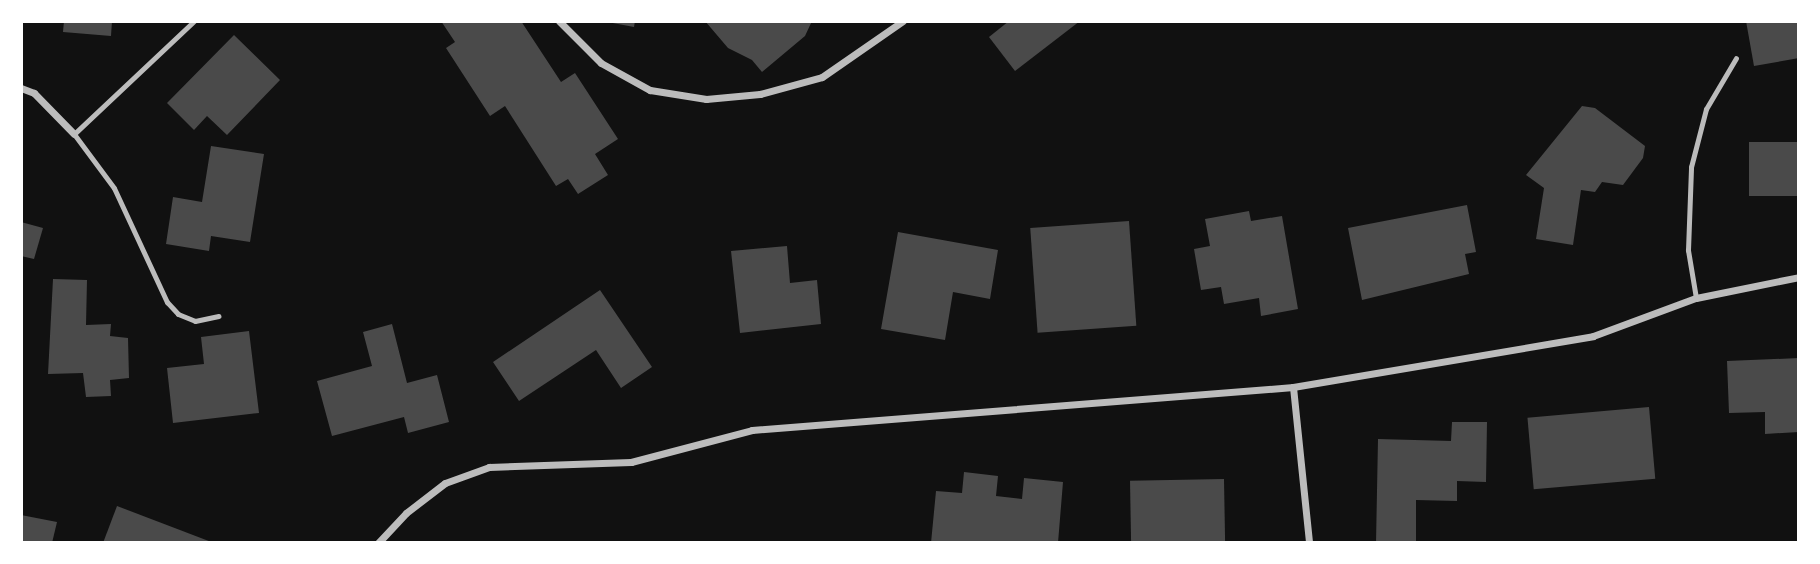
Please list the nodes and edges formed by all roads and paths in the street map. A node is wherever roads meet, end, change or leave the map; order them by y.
1 (194, 21) edge
2 (559, 21) edge
3 (903, 21) edge
4 (1737, 58) dead end
5 (21, 88) edge
6 (74, 134) junction
7 (1799, 278) edge
8 (1696, 298) junction
9 (218, 316) dead end
10 (1293, 387) junction
11 (378, 543) edge
12 (1309, 543) edge

1 - 6 lane
2 - 3 street
4 - 8 lane
5 - 6 street
6 - 9 lane
7 - 8 street
8 - 10 street
10 - 11 street
10 - 12 street

